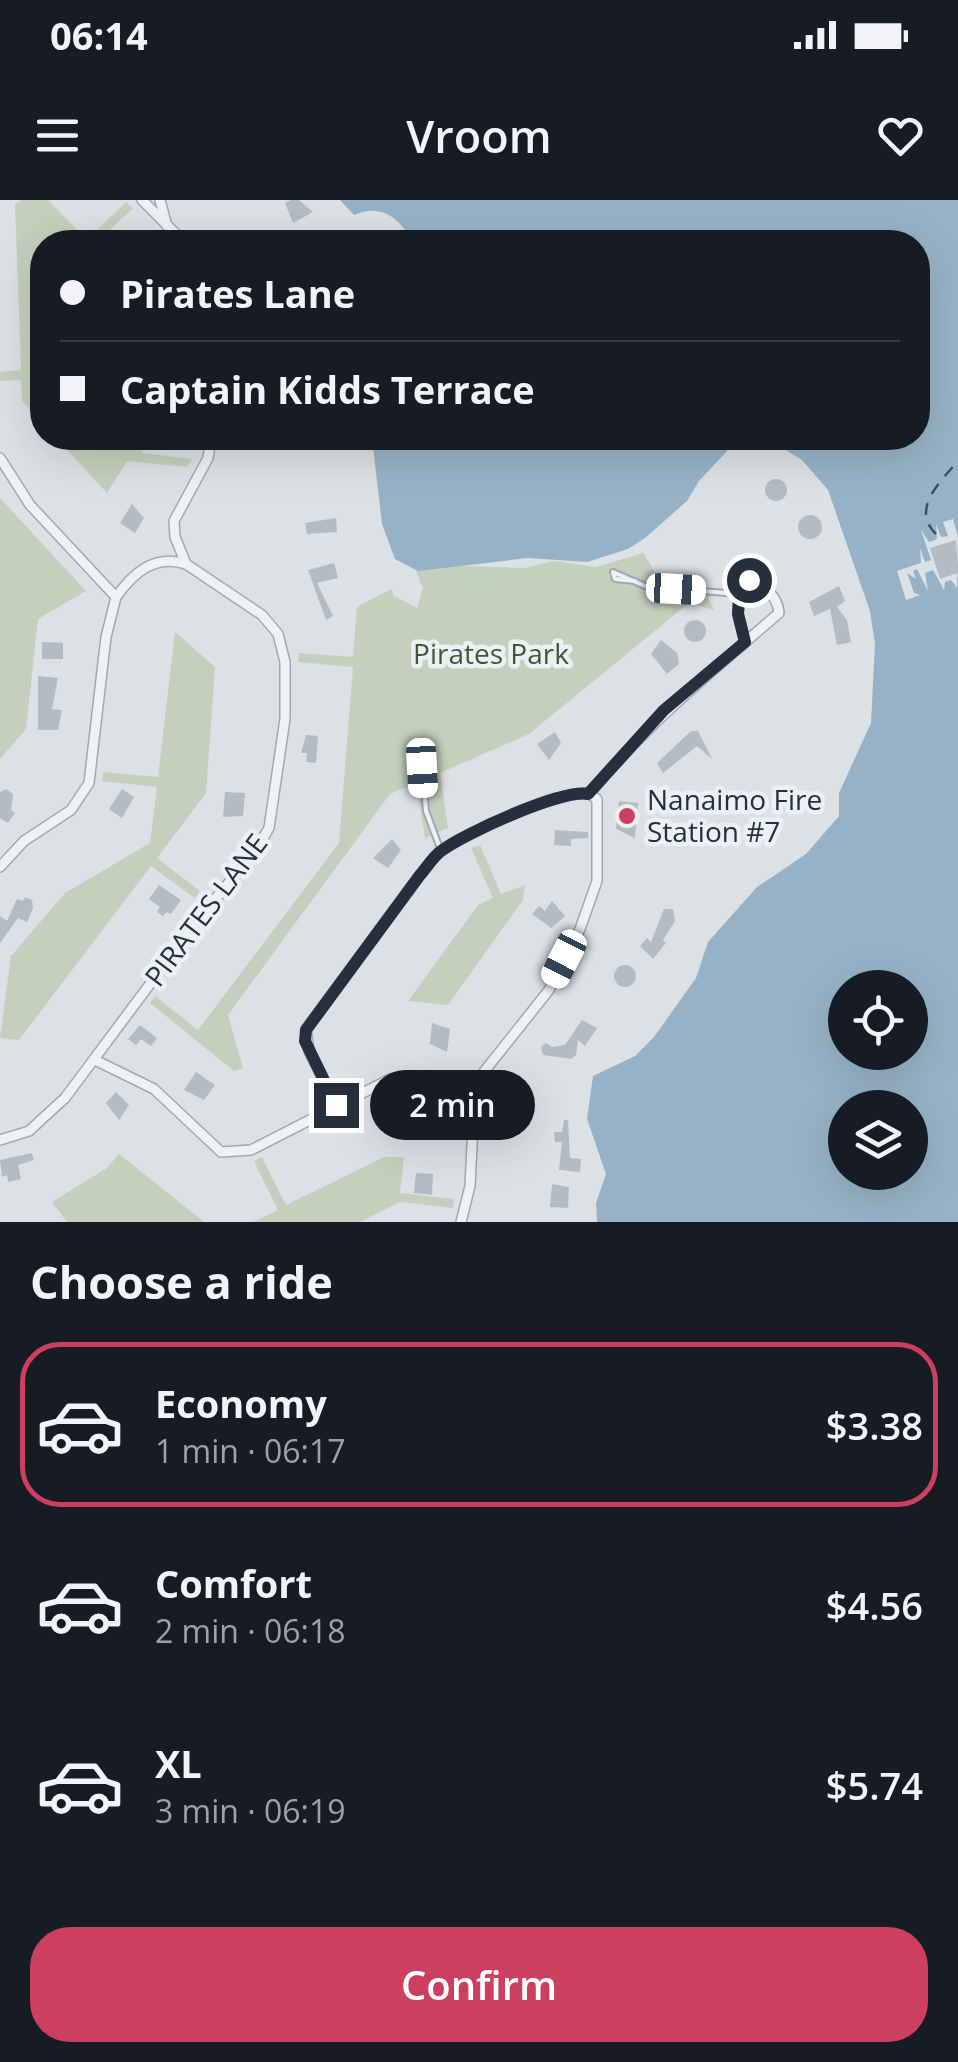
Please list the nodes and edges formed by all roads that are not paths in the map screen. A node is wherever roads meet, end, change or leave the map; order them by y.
1 (142, 200) edge
2 (160, 200) edge
3 (168, 228) junction
4 (170, 230) edge
5 (209, 450) edge
6 (0, 458) edge
7 (186, 564) junction
8 (635, 581) dead end
9 (737, 594) junction
10 (116, 597) junction
11 (745, 642) junction
12 (413, 742) dead end
13 (588, 794) junction
14 (440, 852) junction
15 (0, 867) edge
16 (95, 1060) junction
17 (479, 1077) junction
18 (336, 1105) junction
19 (0, 1140) edge
20 (461, 1222) edge

1 - 3 street
2 - 3 street
3 - 4 street
5 - 7 street
6 - 10 street
7 - 10 street
7 - 16 street, PIRATES LANE
8 - 9 lane
9 - 11 street
9 - 11 street
10 - 15 street
11 - 13 street
12 - 14 lane
13 - 14 street
13 - 17 street
14 - 18 street
16 - 18 street
16 - 19 street, PIRATES LANE
17 - 18 street
17 - 20 street

